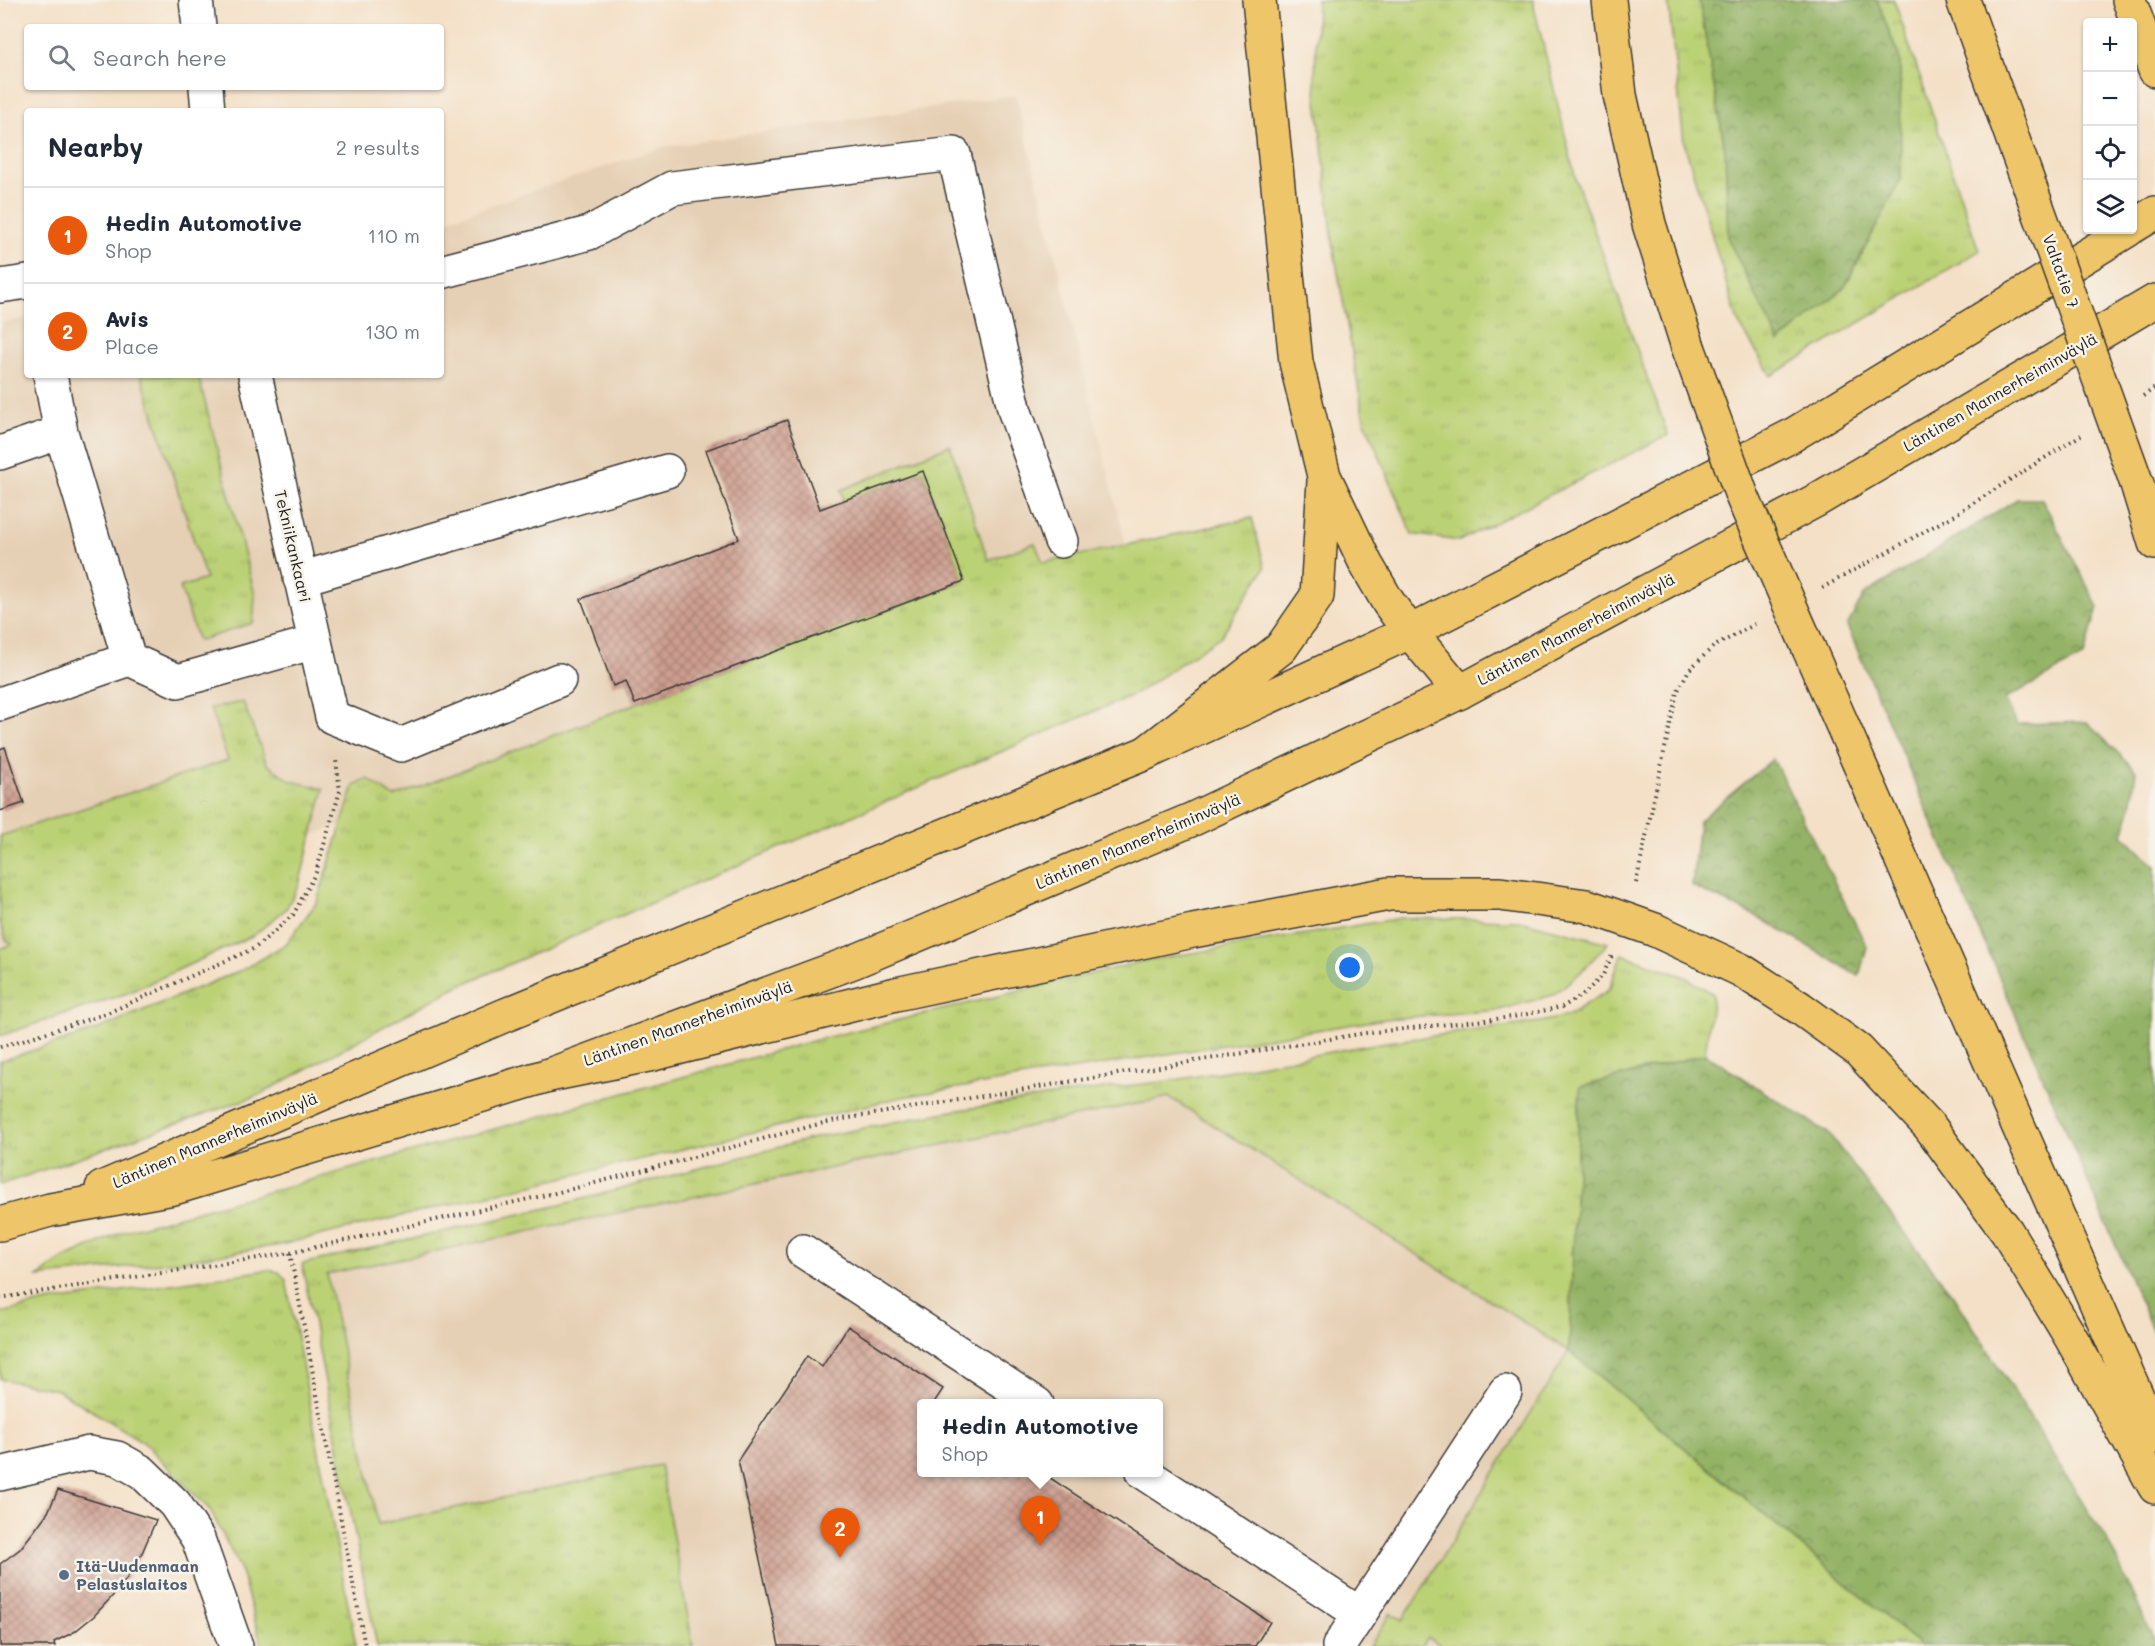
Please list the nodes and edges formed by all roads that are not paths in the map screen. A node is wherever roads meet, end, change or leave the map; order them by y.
1 (196, 0) edge
2 (1259, 0) edge
3 (1609, 0) edge
4 (1963, 0) edge
5 (2129, 0) edge
6 (199, 24) edge
7 (2155, 70) edge
8 (206, 90) edge
9 (208, 108) edge
10 (2155, 213) edge
11 (2137, 224) edge
12 (2121, 234) edge
13 (444, 271) edge
14 (24, 282) edge
15 (0, 286) edge
16 (2155, 301) edge
17 (51, 378) edge
18 (256, 378) edge
19 (61, 432) junction
20 (0, 453) edge
21 (667, 471) dead end
22 (1324, 476) junction
23 (1061, 541) dead end
24 (2155, 543) edge
25 (300, 579) junction
26 (1410, 632) junction
27 (315, 642) junction
28 (129, 659) junction
29 (559, 680) dead end
30 (1460, 692) junction
31 (0, 704) edge
32 (1146, 753) junction
33 (549, 1076) junction
34 (50, 1210) junction
35 (0, 1224) edge
36 (803, 1251) dead end
37 (1505, 1392) dead end
38 (1029, 1399) edge
39 (2155, 1437) edge
40 (0, 1474) edge
41 (1149, 1477) edge
42 (2155, 1487) edge
43 (1360, 1614) junction
44 (227, 1643) edge
45 (1339, 1646) edge

1 - 6 street
2 - 22 main road
3 - 39 main road, bridge
4 - 24 main road, Valtatie 7, bridge
5 - 7 main road
8 - 9 street
10 - 11 main road
12 - 26 main road, Läntinen Mannerheiminväylä
13 - 23 street
14 - 15 street
16 - 30 main road, Läntinen Mannerheiminväylä
17 - 19 street
18 - 25 street, Tekniikankaari
19 - 20 street
19 - 28 street
21 - 25 street
22 - 26 main road
22 - 32 main road
25 - 27 street, Tekniikankaari
26 - 30 main road
26 - 32 main road, Läntinen Mannerheiminväylä
27 - 28 street
27 - 29 street, Tekniikankaari
28 - 31 street
30 - 33 main road, Läntinen Mannerheiminväylä
32 - 34 main road, Läntinen Mannerheiminväylä
33 - 34 main road, Läntinen Mannerheiminväylä
33 - 42 main road
34 - 35 main road, Läntinen Mannerheiminväylä
36 - 38 street
37 - 43 street
40 - 44 street
41 - 43 street
43 - 45 street

